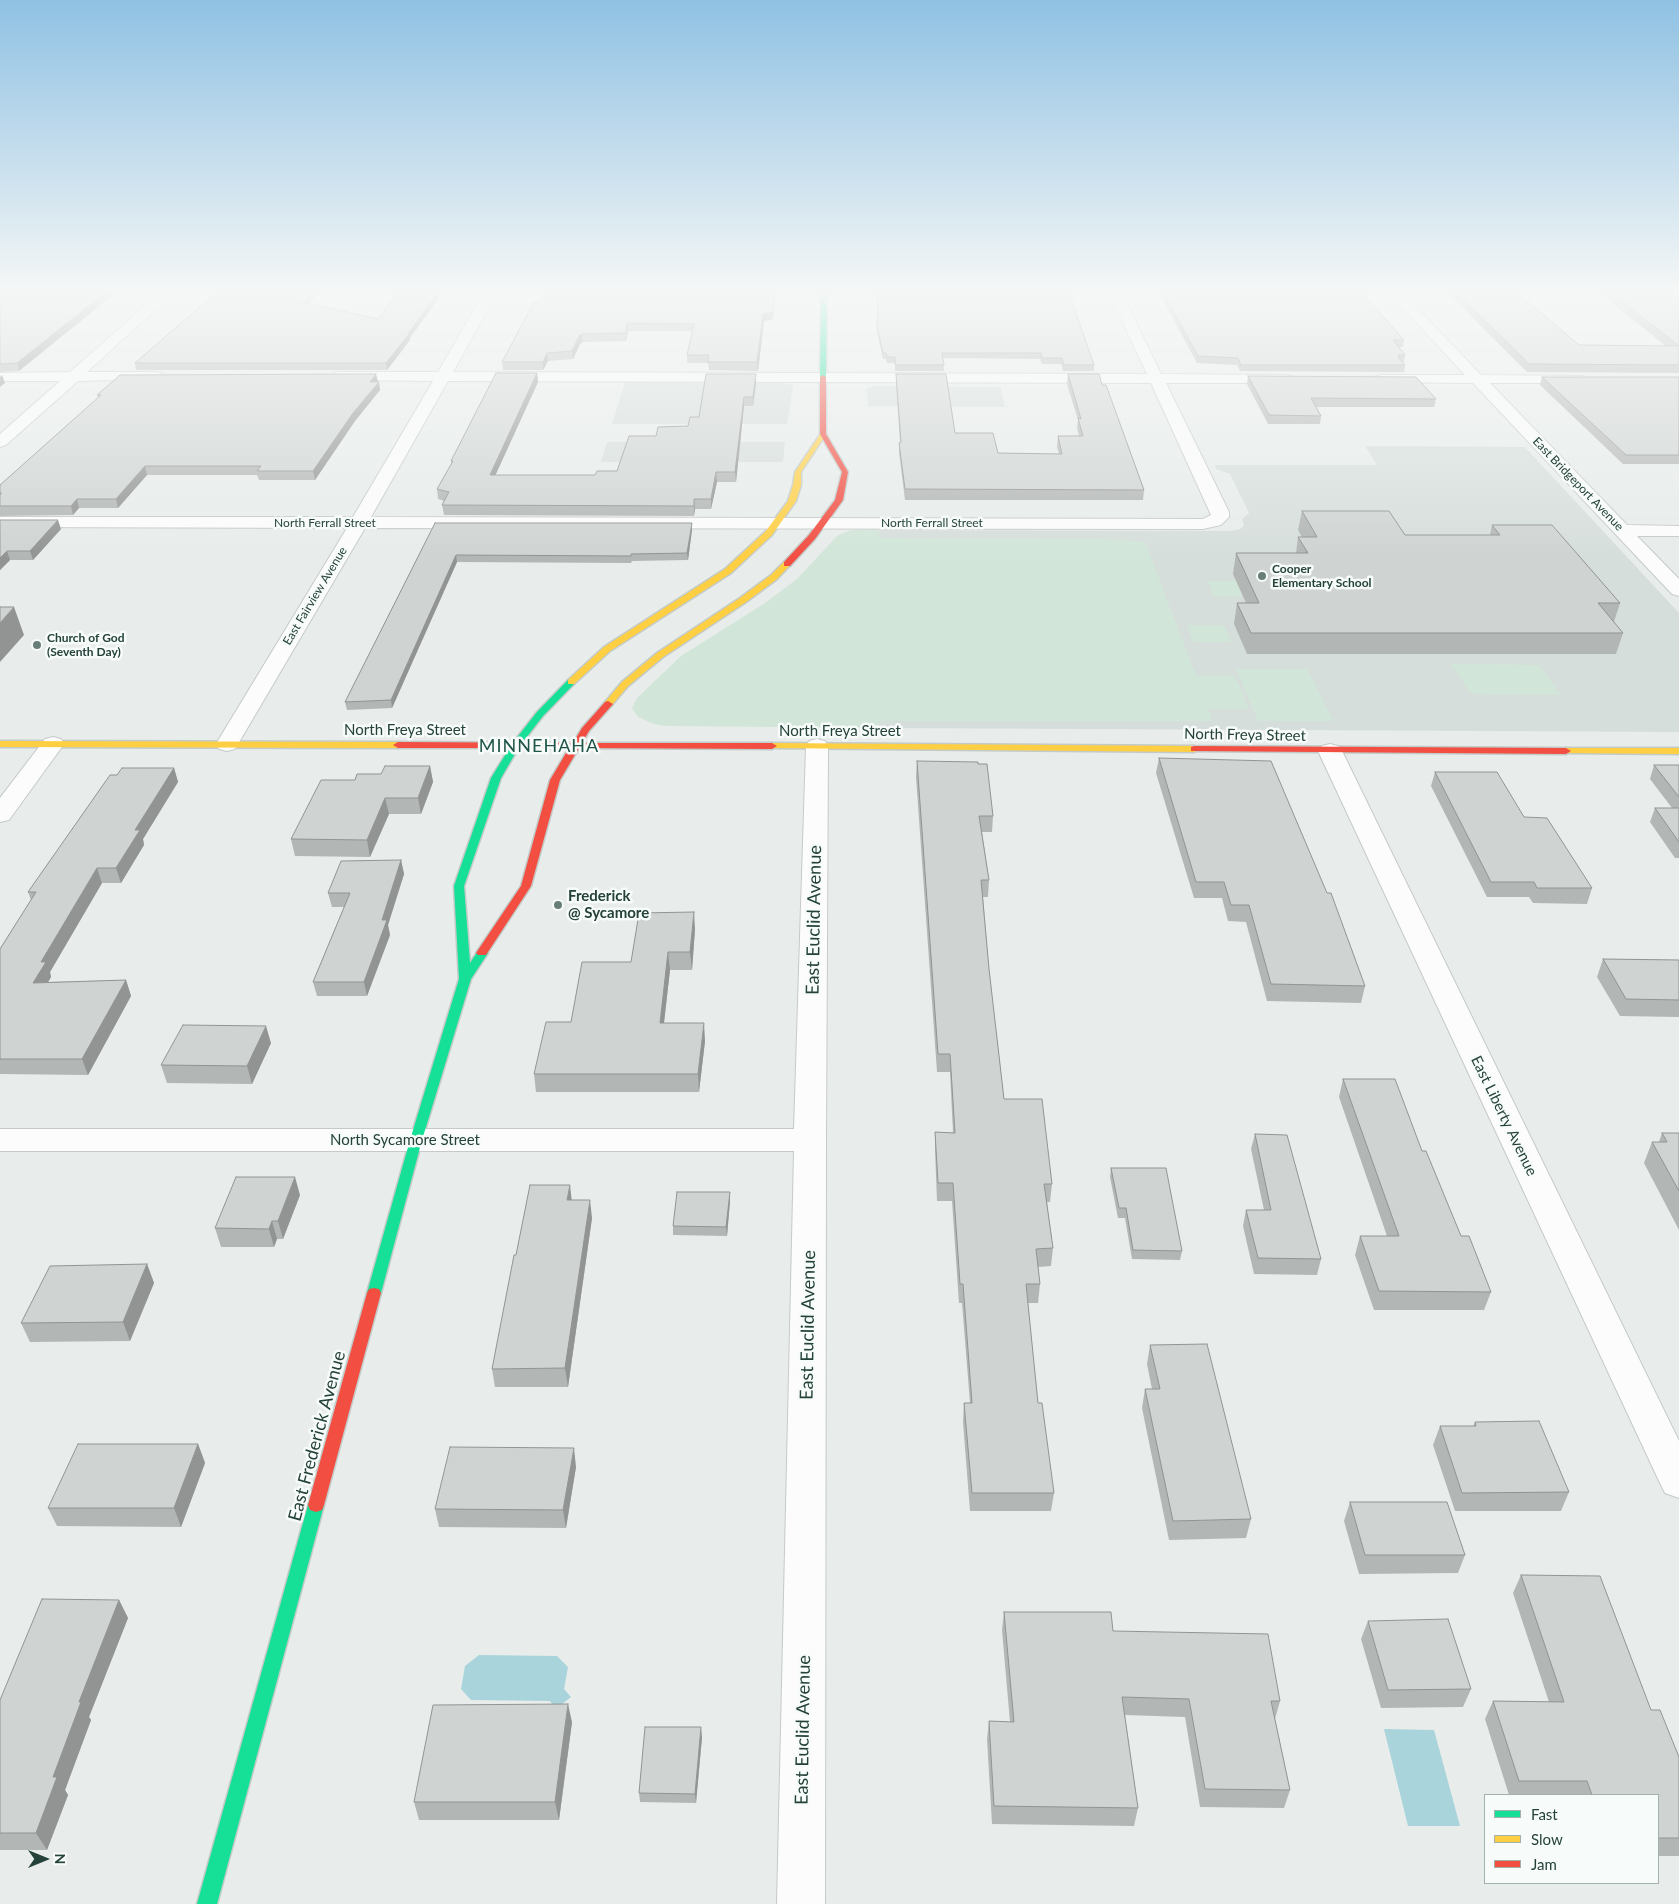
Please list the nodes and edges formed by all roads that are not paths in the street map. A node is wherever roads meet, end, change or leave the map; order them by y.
1 (71, 380) edge
2 (441, 380) edge
3 (824, 380) edge
4 (1156, 380) edge
5 (1479, 380) edge
6 (823, 434) junction
7 (0, 442) edge
8 (0, 522) edge
9 (649, 522) junction
10 (779, 522) junction
11 (824, 522) junction
12 (359, 523) junction
13 (1622, 530) junction
14 (1679, 531) edge
15 (752, 550) junction
16 (1679, 590) edge
17 (0, 744) edge
18 (53, 744) junction
19 (227, 744) junction
20 (516, 746) junction
21 (574, 746) junction
22 (817, 746) junction
23 (1330, 751) junction
24 (1679, 751) edge
25 (0, 814) edge
26 (465, 979) junction
27 (0, 1140) edge
28 (416, 1140) junction
29 (810, 1140) junction
30 (1679, 1481) edge
31 (207, 1904) edge
32 (801, 1904) edge

1 - 7 street
2 - 12 street, East Fairview Avenue
3 - 6 main road
4 - 11 street, North Ferrall Street
5 - 13 street, East Bridgeport Avenue
6 - 10 main road
6 - 11 main road
8 - 12 street, North Ferrall Street
9 - 10 street, North Ferrall Street
9 - 12 street, North Ferrall Street
9 - 15 street, North Ferrall Street
10 - 11 street, North Ferrall Street
10 - 15 main road
11 - 21 main road
12 - 19 street, East Fairview Avenue
13 - 14 street
13 - 16 street, East Bridgeport Avenue
15 - 20 main road
17 - 18 main road, North Freya Street
18 - 19 main road, North Freya Street
18 - 25 street
19 - 20 main road, North Freya Street
20 - 21 main road, North Freya Street
20 - 26 main road, East Frederick Avenue
21 - 22 main road, North Freya Street
21 - 26 main road, East Frederick Avenue
22 - 23 main road, North Freya Street
22 - 29 street, East Euclid Avenue
23 - 24 main road, North Freya Street
23 - 30 street, East Liberty Avenue
26 - 28 main road, East Frederick Avenue
27 - 28 street, North Sycamore Street
28 - 29 street, North Sycamore Street
28 - 31 main road, East Frederick Avenue
29 - 32 street, East Euclid Avenue

